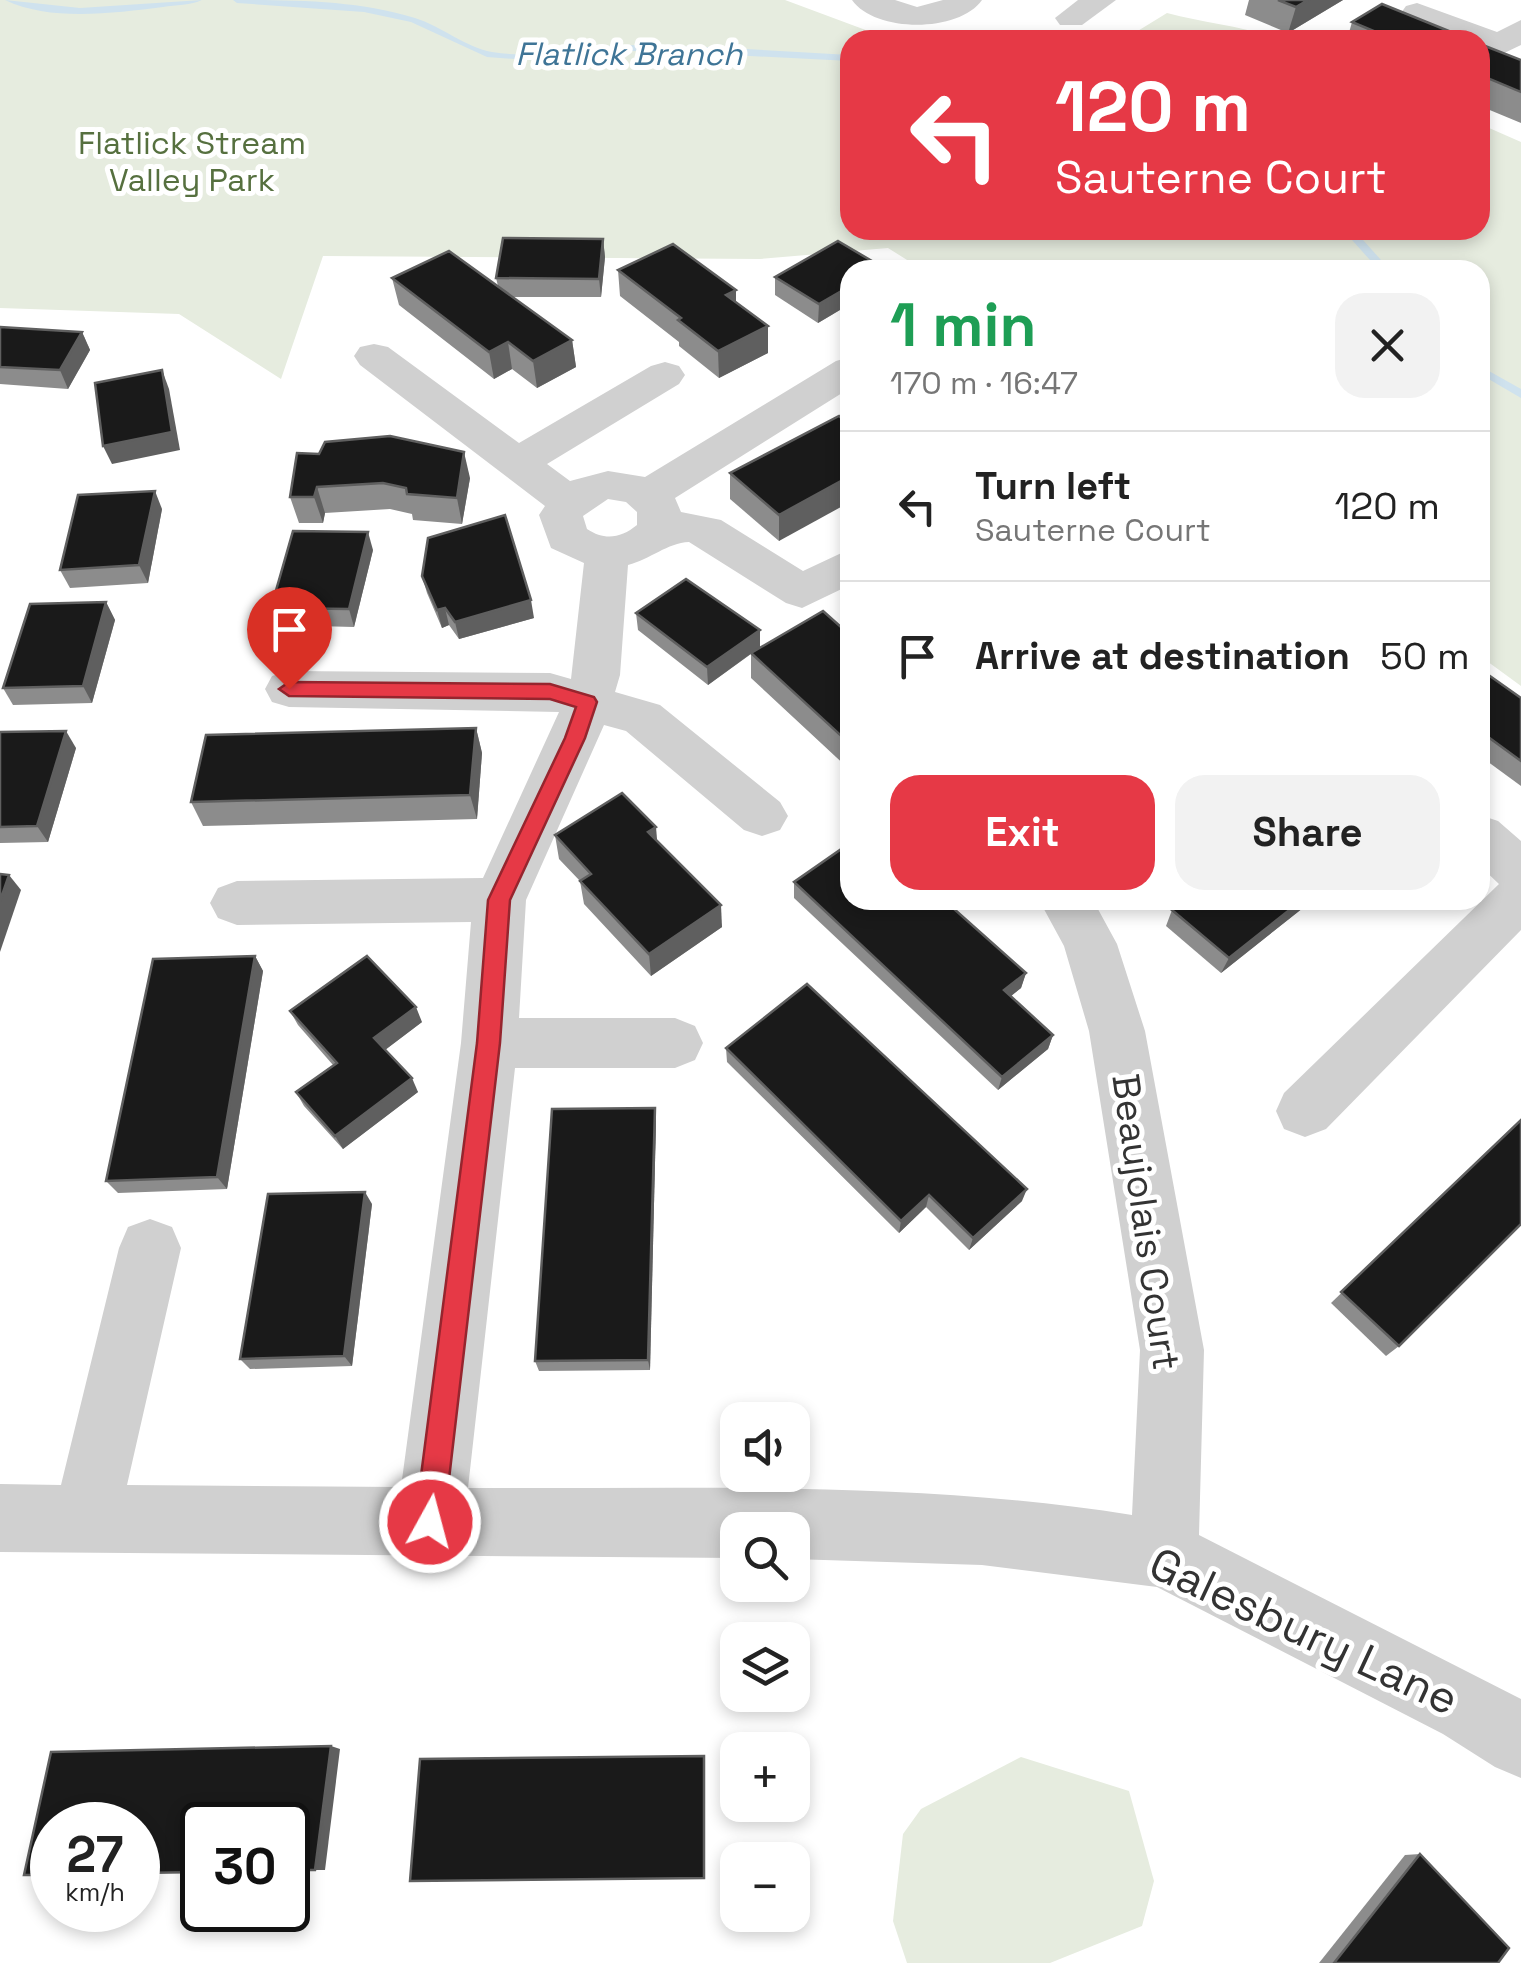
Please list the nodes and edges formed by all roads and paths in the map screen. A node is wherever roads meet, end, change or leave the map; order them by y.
1 (868, 0) edge
2 (966, 0) edge
3 (1100, 0) edge
4 (1435, 0) edge
5 (1071, 18) dead end
6 (1472, 30) edge
7 (1490, 36) edge
8 (1514, 43) edge
9 (374, 356) dead end
10 (665, 376) dead end
11 (840, 377) edge
12 (519, 462) junction
13 (569, 502) junction
14 (654, 511) junction
15 (607, 553) junction
16 (840, 571) edge
17 (289, 689) dead end
18 (587, 702) junction
19 (762, 816) dead end
20 (1490, 844) edge
21 (1521, 872) edge
22 (1521, 896) edge
23 (499, 900) junction
24 (237, 904) dead end
25 (1071, 910) edge
26 (489, 1043) junction
27 (675, 1043) dead end
28 (1306, 1111) dead end
29 (150, 1248) dead end
30 (0, 1518) edge
31 (86, 1519) junction
32 (430, 1522) junction
33 (1164, 1554) junction
34 (1521, 1741) edge

1 - 2 street
3 - 5 street
4 - 6 street
7 - 8 street
9 - 12 street
10 - 12 street
11 - 14 street
12 - 13 street
13 - 14 street
13 - 15 street
14 - 15 street
14 - 16 street
15 - 18 street
17 - 18 street
18 - 19 street
18 - 23 street
20 - 21 street
22 - 28 street
23 - 24 street
23 - 26 street
25 - 33 street, Beaujolais Court
26 - 27 street
26 - 32 street
29 - 31 street
30 - 31 street, Galesbury Lane
31 - 32 street, Galesbury Lane
32 - 33 street, Galesbury Lane
33 - 34 street, Galesbury Lane

